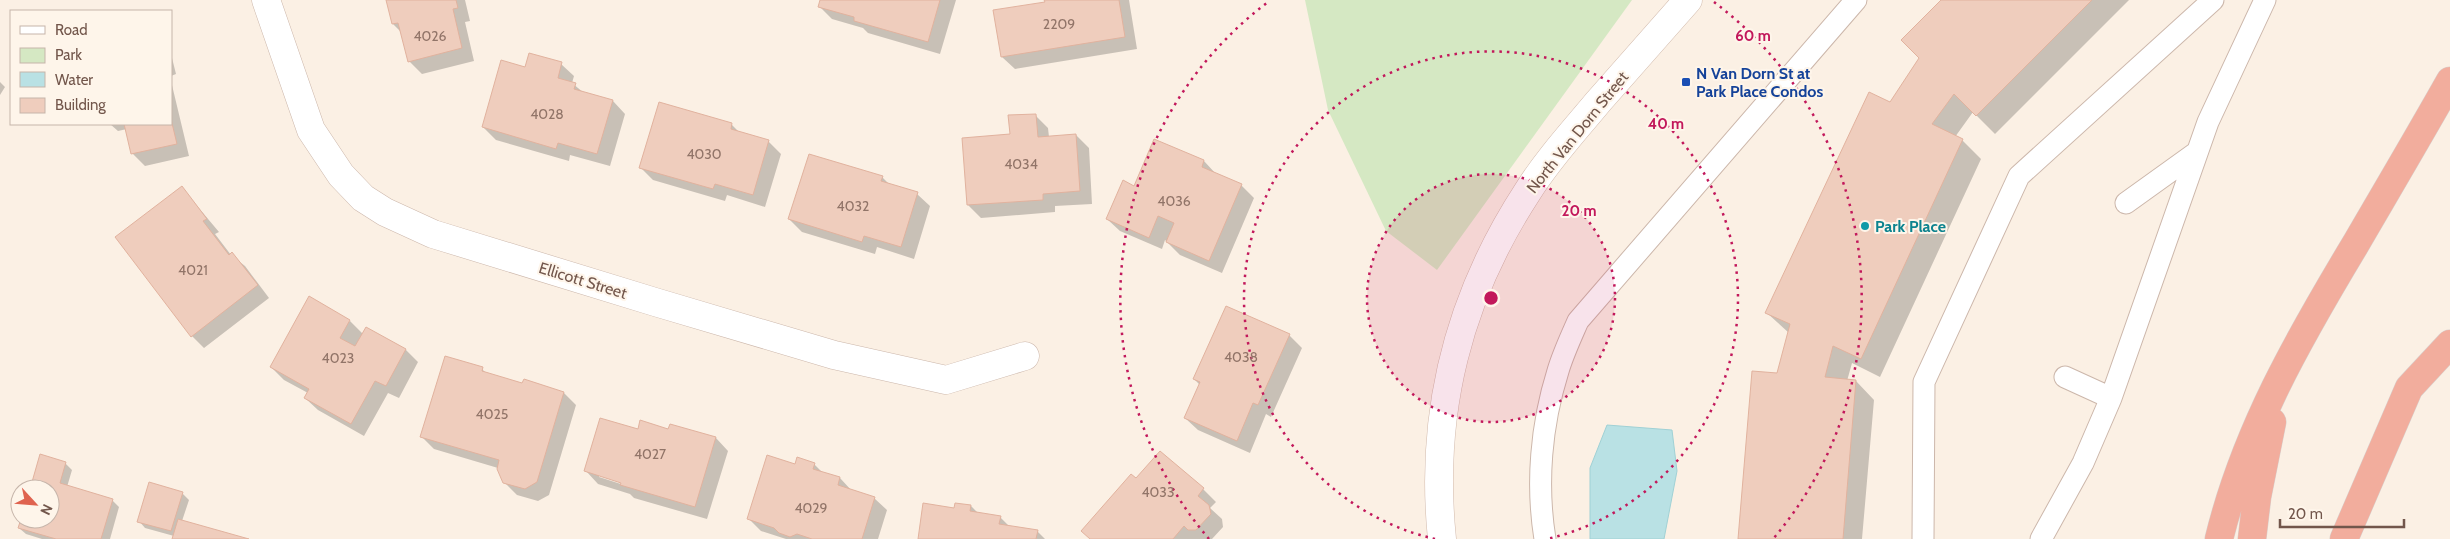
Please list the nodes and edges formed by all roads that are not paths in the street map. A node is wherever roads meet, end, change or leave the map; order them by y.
1 (266, 0) edge
2 (1688, 0) edge
3 (1856, 0) edge
4 (2213, 0) edge
5 (2265, 0) edge
6 (2450, 81) edge
7 (2197, 152) junction
8 (2126, 203) dead end
9 (2298, 342) junction
10 (2450, 344) edge
11 (1025, 356) dead end
12 (2066, 378) dead end
13 (2112, 398) junction
14 (1442, 539) edge
15 (1545, 539) edge
16 (1923, 539) edge
17 (2041, 539) edge
18 (2219, 539) edge
19 (2252, 539) edge
20 (2344, 539) edge

1 - 11 street, Ellicott Street
2 - 14 street, North Van Dorn Street
3 - 15 lane
4 - 16 lane
5 - 7 lane
6 - 9 highway
7 - 8 lane
7 - 13 lane
9 - 18 highway
9 - 19 highway
10 - 20 highway
12 - 13 lane
13 - 17 lane

